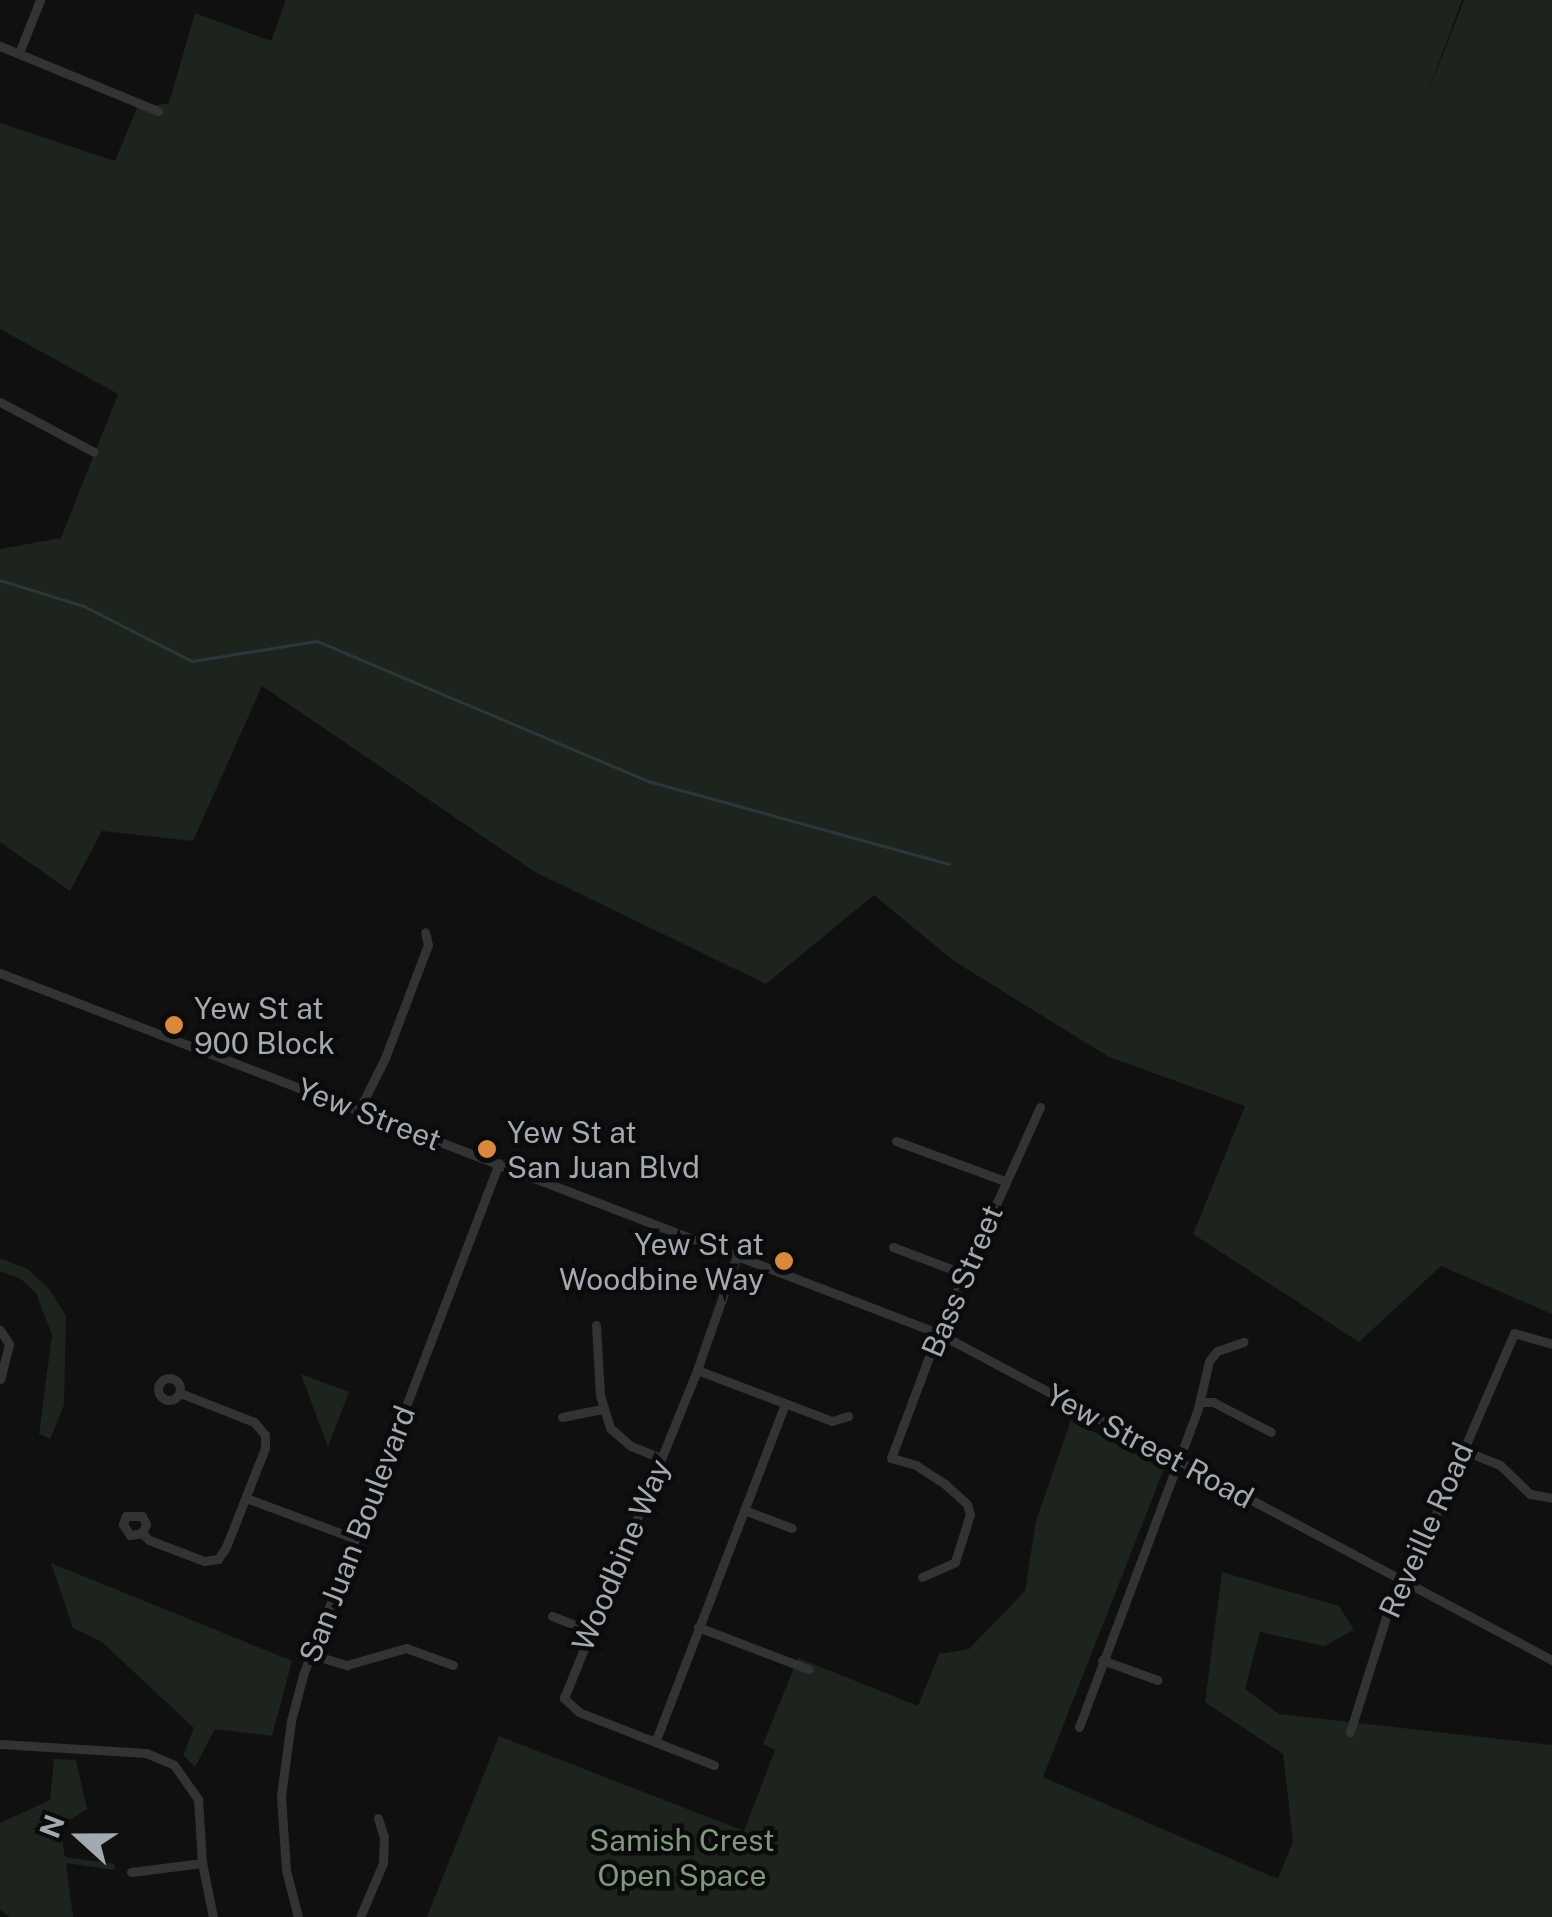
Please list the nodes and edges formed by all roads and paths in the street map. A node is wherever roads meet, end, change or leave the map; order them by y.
1 (40, 0) edge
2 (0, 46) edge
3 (19, 53) junction
4 (158, 111) dead end
5 (0, 402) edge
6 (94, 452) dead end
7 (426, 932) dead end
8 (0, 973) edge
9 (1040, 1107) dead end
10 (359, 1110) junction
11 (896, 1141) dead end
12 (499, 1164) junction
13 (1005, 1181) junction
14 (893, 1247) dead end
15 (737, 1256) junction
16 (967, 1276) junction
17 (596, 1326) dead end
18 (0, 1330) edge
19 (938, 1333) junction
20 (1242, 1342) dead end
21 (1552, 1344) edge
22 (697, 1370) junction
23 (0, 1379) edge
24 (180, 1393) dead end
25 (1200, 1402) junction
26 (785, 1404) junction
27 (602, 1409) junction
28 (848, 1416) dead end
29 (562, 1417) dead end
30 (1271, 1432) dead end
31 (1462, 1450) junction
32 (661, 1458) junction
33 (1177, 1459) junction
34 (246, 1498) junction
35 (1552, 1498) edge
36 (744, 1510) junction
37 (792, 1528) dead end
38 (142, 1533) dead end
39 (356, 1540) junction
40 (922, 1577) dead end
41 (1406, 1583) junction
42 (552, 1616) dead end
43 (698, 1628) junction
44 (590, 1631) junction
45 (310, 1654) junction
46 (1102, 1660) junction
47 (1552, 1660) edge
48 (453, 1665) dead end
49 (808, 1669) dead end
50 (1158, 1680) dead end
51 (1079, 1727) dead end
52 (1350, 1732) dead end
53 (656, 1740) junction
54 (0, 1744) edge
55 (714, 1764) dead end
56 (378, 1818) dead end
57 (202, 1863) junction
58 (131, 1872) dead end
59 (213, 1917) edge
60 (298, 1917) edge
61 (360, 1917) edge

1 - 3 street
2 - 3 street
3 - 4 street
5 - 6 street
7 - 10 street
8 - 10 street, Yew Street
9 - 13 street, Bass Street
10 - 12 street, Yew Street
11 - 13 street
12 - 15 street, Yew Street
12 - 39 street, San Juan Boulevard
13 - 16 street, Bass Street
14 - 16 street
15 - 19 street, Yew Street Road
15 - 22 street, Woodbine Way
16 - 19 street, Bass Street
17 - 27 street
18 - 23 street
19 - 33 street, Yew Street Road
19 - 40 street, Bass Street
20 - 25 street
21 - 31 street, Reveille Road
22 - 26 street
22 - 32 street, Woodbine Way
24 - 34 street
25 - 30 street
25 - 33 street
26 - 28 street
26 - 36 street
27 - 29 street
27 - 32 street
31 - 35 street
31 - 41 street, Reveille Road
32 - 44 street, Woodbine Way
33 - 41 street, Yew Street Road
33 - 46 street
34 - 38 street
34 - 39 street
36 - 37 street
36 - 43 street
39 - 45 street, San Juan Boulevard
41 - 47 street, Yew Street Road
41 - 52 street, Reveille Road
42 - 44 street
43 - 49 street
43 - 53 street
44 - 53 street, Woodbine Way
45 - 48 street
45 - 60 street, San Juan Boulevard
46 - 50 street
46 - 51 street
53 - 55 street, Woodbine Way
54 - 57 street
56 - 61 street
57 - 58 street
57 - 59 street

